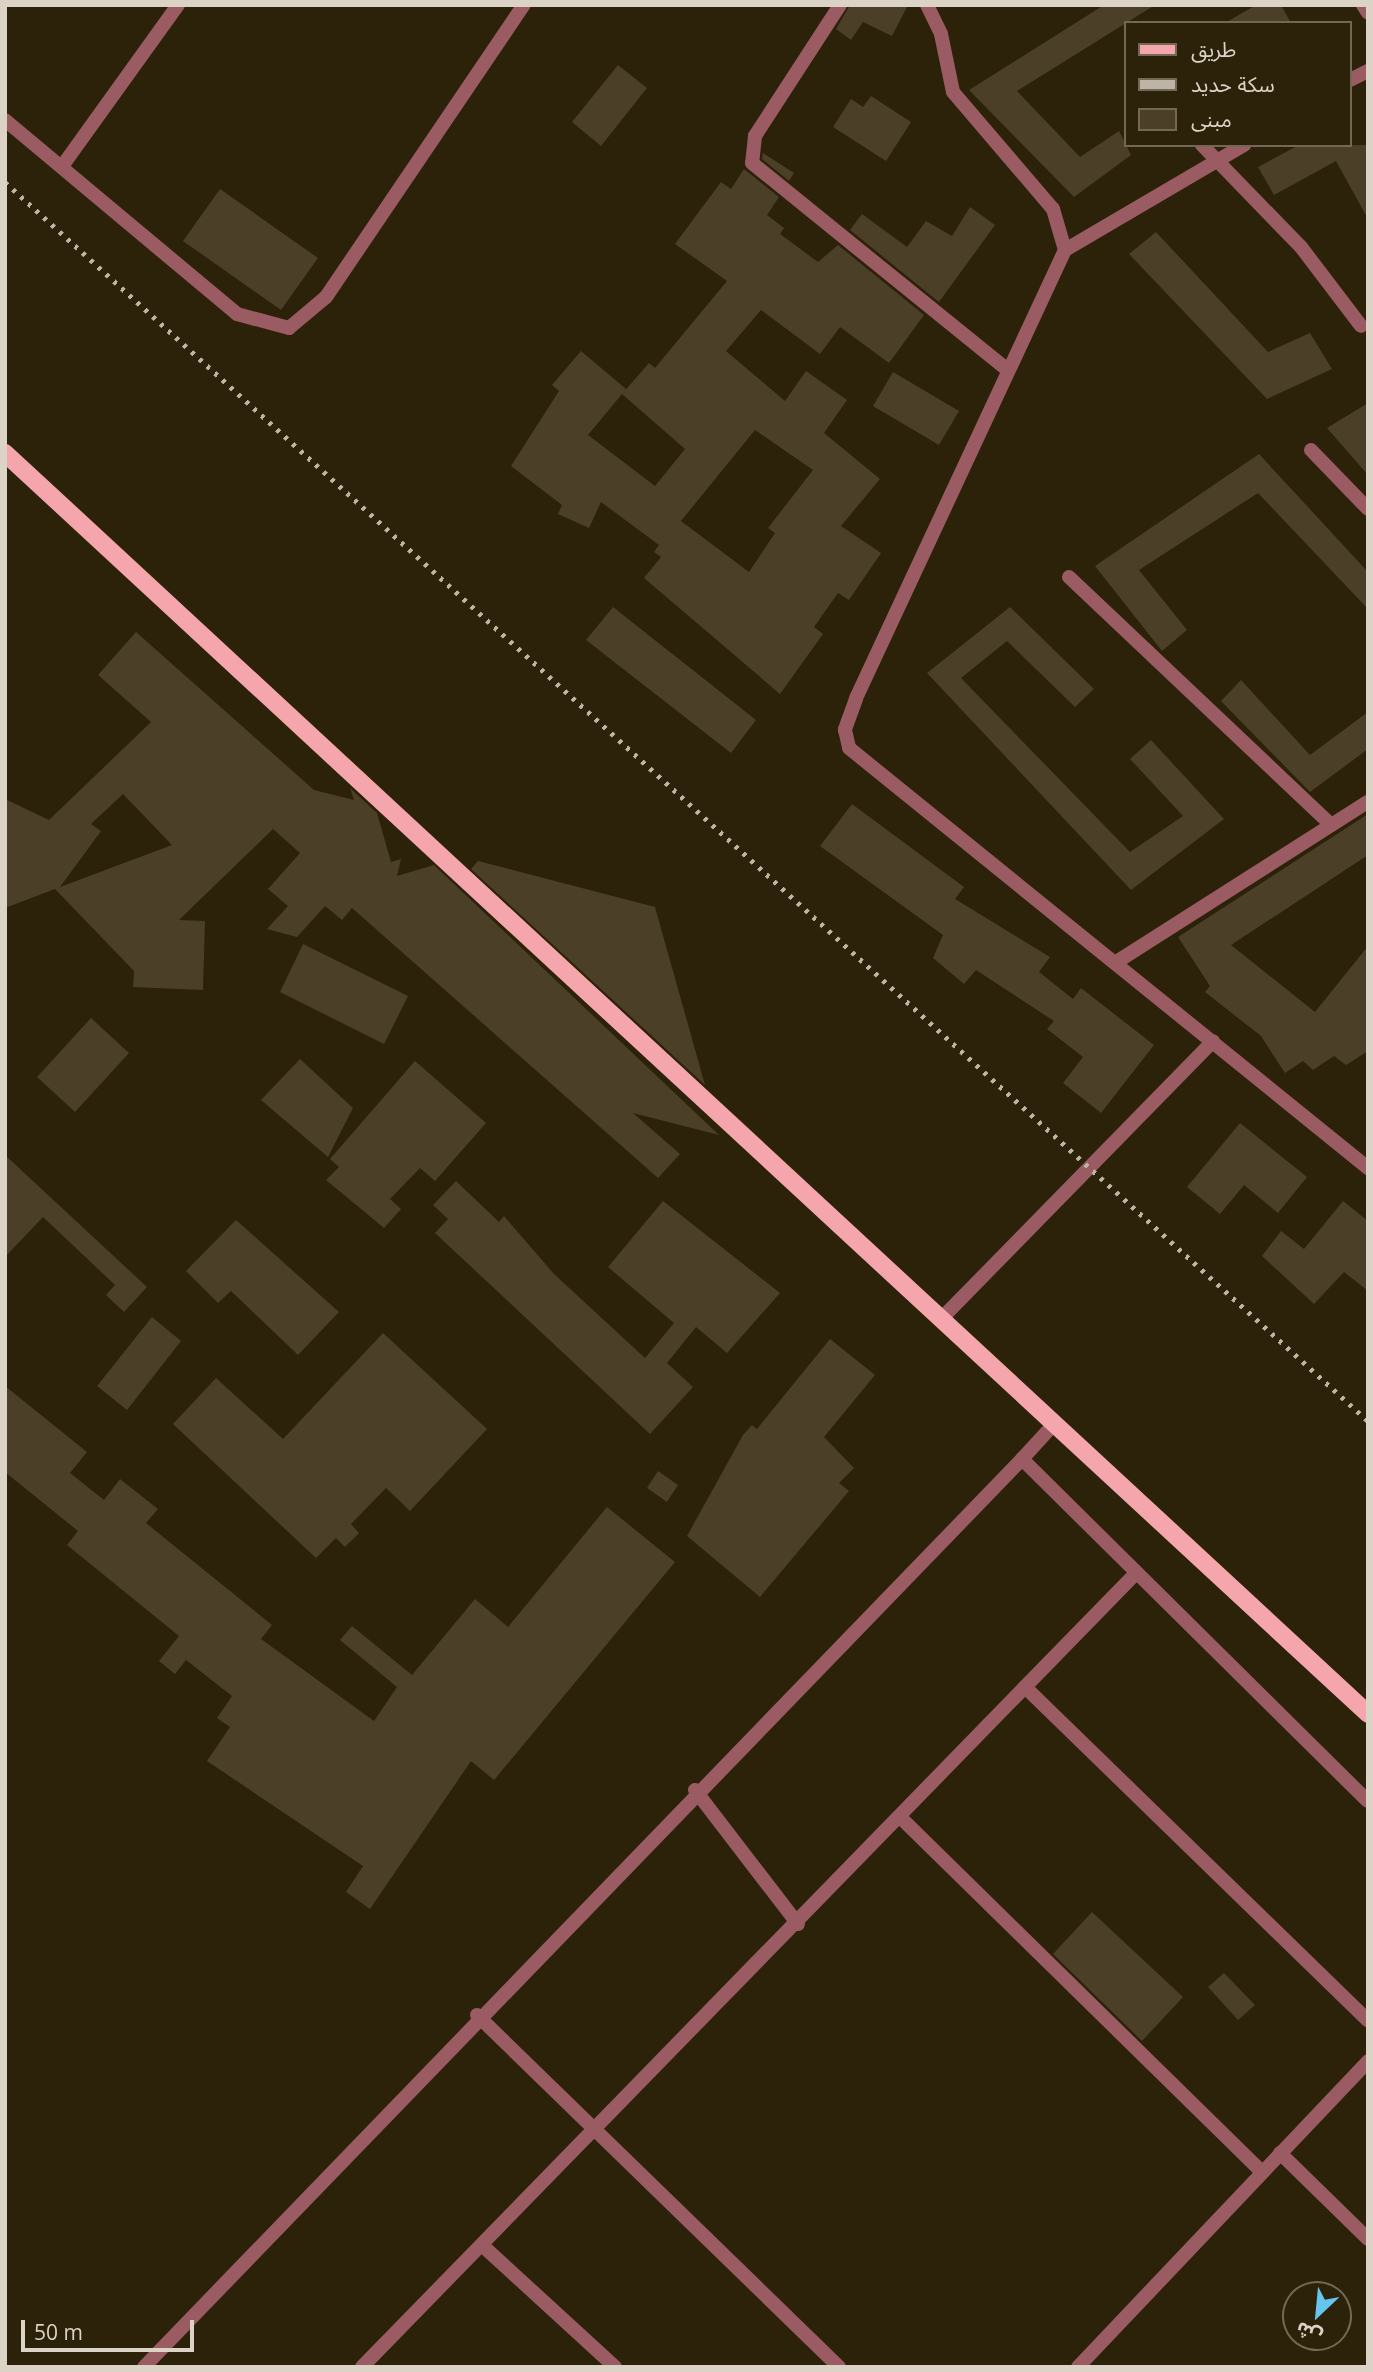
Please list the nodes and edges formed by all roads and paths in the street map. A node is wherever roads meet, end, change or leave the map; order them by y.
1 (178, 5) edge
2 (524, 5) edge
3 (840, 5) edge
4 (927, 5) edge
5 (1363, 5) edge
6 (1368, 13) edge
7 (1368, 71) edge
8 (1352, 79) edge
9 (5, 120) edge
10 (1204, 147) edge
11 (1241, 147) edge
12 (1218, 162) junction
13 (63, 165) junction
14 (1065, 250) junction
15 (1361, 326) dead end
16 (1006, 369) junction
17 (1311, 450) dead end
18 (5, 453) edge
19 (1368, 509) edge
20 (1069, 577) dead end
21 (1368, 802) edge
22 (1331, 825) junction
23 (1118, 961) junction
24 (1213, 1041) junction
25 (1368, 1168) edge
26 (943, 1317) junction
27 (1055, 1423) junction
28 (1021, 1459) junction
29 (1134, 1575) junction
30 (1025, 1687) junction
31 (1368, 1714) edge
32 (695, 1790) junction
33 (1368, 1801) edge
34 (901, 1817) junction
35 (798, 1924) junction
36 (478, 2015) junction
37 (1368, 2020) edge
38 (1368, 2061) edge
39 (595, 2135) junction
40 (1280, 2153) junction
41 (1262, 2172) junction
42 (1368, 2239) edge
43 (484, 2246) junction
44 (144, 2367) edge
45 (362, 2367) edge
46 (615, 2367) edge
47 (839, 2367) edge
48 (1078, 2367) edge

1 - 13 street
2 - 13 street
3 - 16 street
4 - 14 street
5 - 6 street
7 - 8 street
9 - 13 street
10 - 12 street
11 - 12 street
12 - 14 street
12 - 15 street
14 - 16 street
16 - 23 street
17 - 19 street
18 - 26 main road
20 - 22 street
21 - 22 street
22 - 23 street
23 - 24 street
24 - 25 street
24 - 26 street
26 - 27 main road
27 - 28 street
27 - 31 main road
28 - 29 street
28 - 32 street
29 - 30 street
29 - 33 street
30 - 34 street
30 - 37 street
32 - 35 street
32 - 36 street
34 - 35 street
34 - 41 street
35 - 39 street
36 - 39 street
36 - 44 street
38 - 40 street
39 - 43 street
39 - 47 street
40 - 41 street
40 - 42 street
41 - 48 street
43 - 45 street
43 - 46 street

